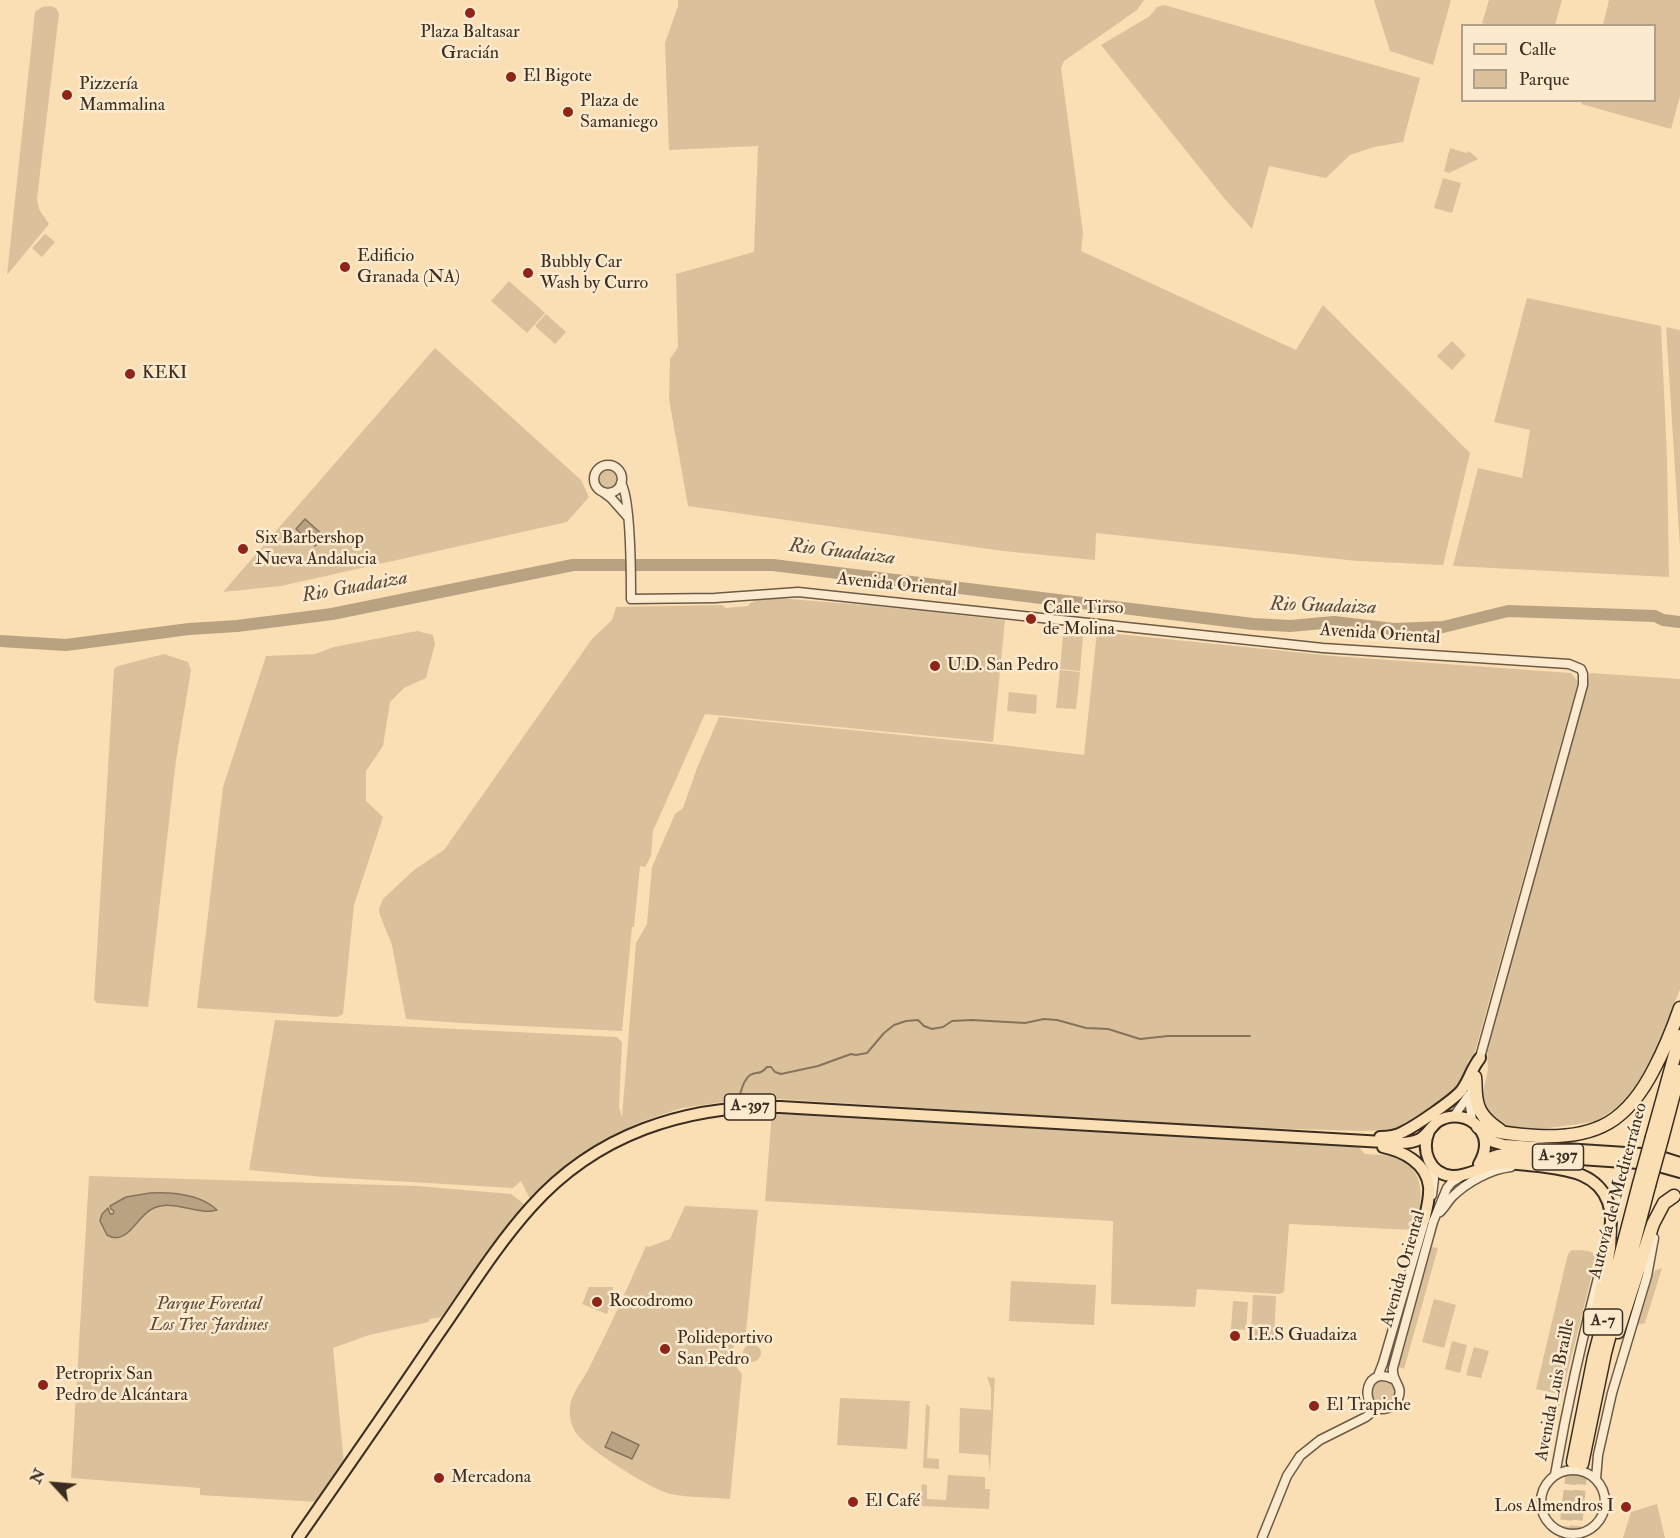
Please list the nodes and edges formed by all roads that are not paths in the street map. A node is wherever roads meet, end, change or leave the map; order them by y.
1 (621, 483) junction
2 (603, 491) junction
3 (628, 517) junction
4 (1680, 1008) edge
5 (1680, 1036) edge
6 (1480, 1058) junction
7 (1680, 1071) edge
8 (1475, 1077) junction
9 (1470, 1092) junction
10 (1454, 1116) junction
11 (1478, 1128) junction
12 (1430, 1130) junction
13 (1506, 1134) junction
14 (1657, 1138) junction
15 (1366, 1142) junction
16 (1401, 1143) junction
17 (1430, 1162) junction
18 (1680, 1163) edge
19 (1529, 1165) junction
20 (1471, 1170) junction
21 (1680, 1172) edge
22 (1644, 1185) junction
23 (1677, 1195) edge
24 (1436, 1216) junction
25 (1424, 1220) junction
26 (1609, 1236) junction
27 (1378, 1376) junction
28 (1393, 1379) junction
29 (1587, 1389) junction
30 (1594, 1401) junction
31 (1377, 1408) junction
32 (1555, 1475) junction
33 (1596, 1479) junction
34 (298, 1538) edge
35 (1262, 1538) edge

1 - 2 street
1 - 2 street
1 - 3 street
2 - 3 street
3 - 6 street, Avenida Oriental
4 - 13 highway
5 - 14 highway, Autovía del Mediterráneo / A-7
6 - 8 street, Avenida Oriental
6 - 15 main road
7 - 14 highway, Autovía del Mediterráneo / A-7
8 - 9 street, Avenida Oriental
8 - 13 highway
9 - 10 street, Avenida Oriental
9 - 11 street, Avenida Oriental
10 - 11 main road, A-397
10 - 12 main road, A-397
11 - 13 highway
11 - 20 main road
11 - 20 main road, A-397
12 - 16 main road, A-397
12 - 17 main road
14 - 22 highway, Autovía del Mediterráneo / A-7, bridge
15 - 16 main road, A-397
15 - 25 main road
15 - 34 main road, A-397
16 - 17 main road, A-397
17 - 20 main road, A-397
17 - 25 street, Avenida Oriental
18 - 21 main road
19 - 20 main road
19 - 24 street
19 - 26 main road
20 - 24 street, Avenida Oriental
22 - 29 highway, Autovía del Mediterráneo / A-7
22 - 30 highway, Autovía del Mediterráneo / A-7
23 - 30 highway
23 - 33 street
24 - 28 street, Avenida Oriental
25 - 27 street, Avenida Oriental
26 - 29 highway
26 - 32 street, Avenida Luis Braille
27 - 28 street
27 - 31 street
28 - 31 street, Avenida Oriental
29 - 30 highway, Autovía del Mediterráneo / A-7
31 - 35 street, Avenida Oriental
32 - 33 street
32 - 33 street

